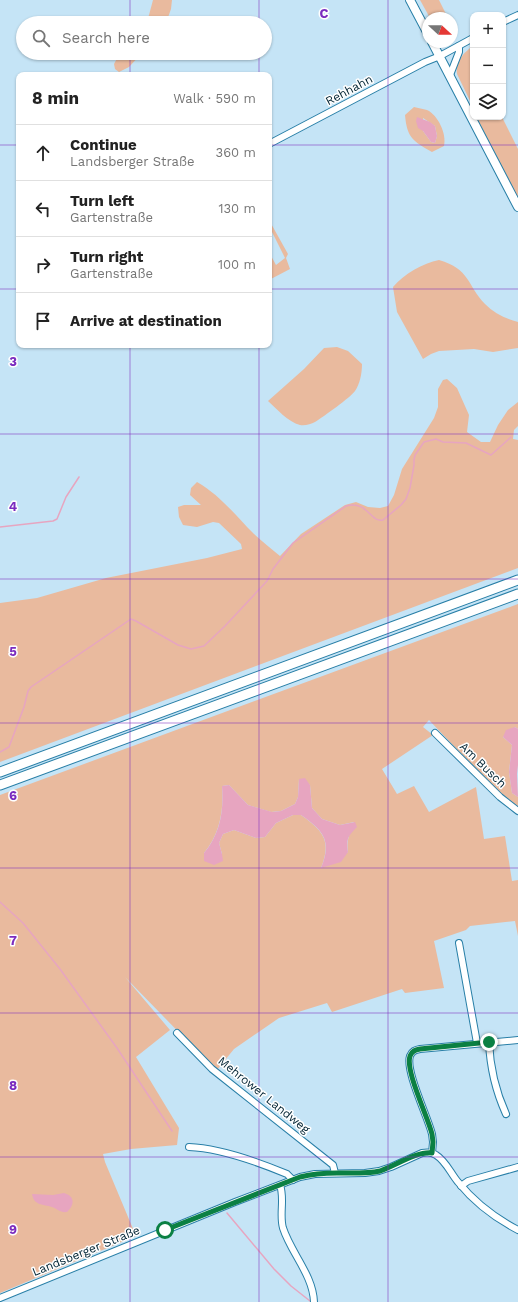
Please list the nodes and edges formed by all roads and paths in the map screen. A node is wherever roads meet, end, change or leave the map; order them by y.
1 (410, 0) edge
2 (518, 15) edge
3 (506, 21) edge
4 (422, 23) edge
5 (470, 40) edge
6 (459, 46) junction
7 (435, 48) edge
8 (440, 56) junction
9 (450, 75) junction
10 (272, 142) edge
11 (518, 208) edge
12 (518, 580) edge
13 (518, 594) edge
14 (436, 733) dead end
15 (0, 772) edge
16 (0, 785) edge
17 (518, 811) edge
18 (459, 943) dead end
19 (177, 1034) dead end
20 (518, 1040) edge
21 (489, 1042) junction
22 (477, 1043) junction
23 (506, 1114) dead end
24 (189, 1147) dead end
25 (432, 1153) junction
26 (518, 1167) edge
27 (335, 1173) junction
28 (293, 1180) junction
29 (280, 1185) junction
30 (461, 1186) junction
31 (518, 1230) edge
32 (0, 1298) edge
33 (314, 1302) edge

1 - 4 main road
2 - 3 street
5 - 6 street, Rehhahn
6 - 8 street, Rehhahn
6 - 9 street
7 - 8 main road
8 - 9 main road
8 - 10 street, Rehhahn
9 - 11 main road
12 - 15 highway
13 - 16 highway
14 - 17 street, Am Busch
18 - 22 street
19 - 27 street, Mehrower Landweg
20 - 21 street
21 - 22 street
21 - 23 street
22 - 25 street
24 - 28 street
25 - 27 street, Landsberger Straße
25 - 30 street
26 - 30 street
27 - 28 street, Landsberger Straße
28 - 29 street, Landsberger Straße
29 - 32 street, Landsberger Straße
29 - 33 street
30 - 31 street

